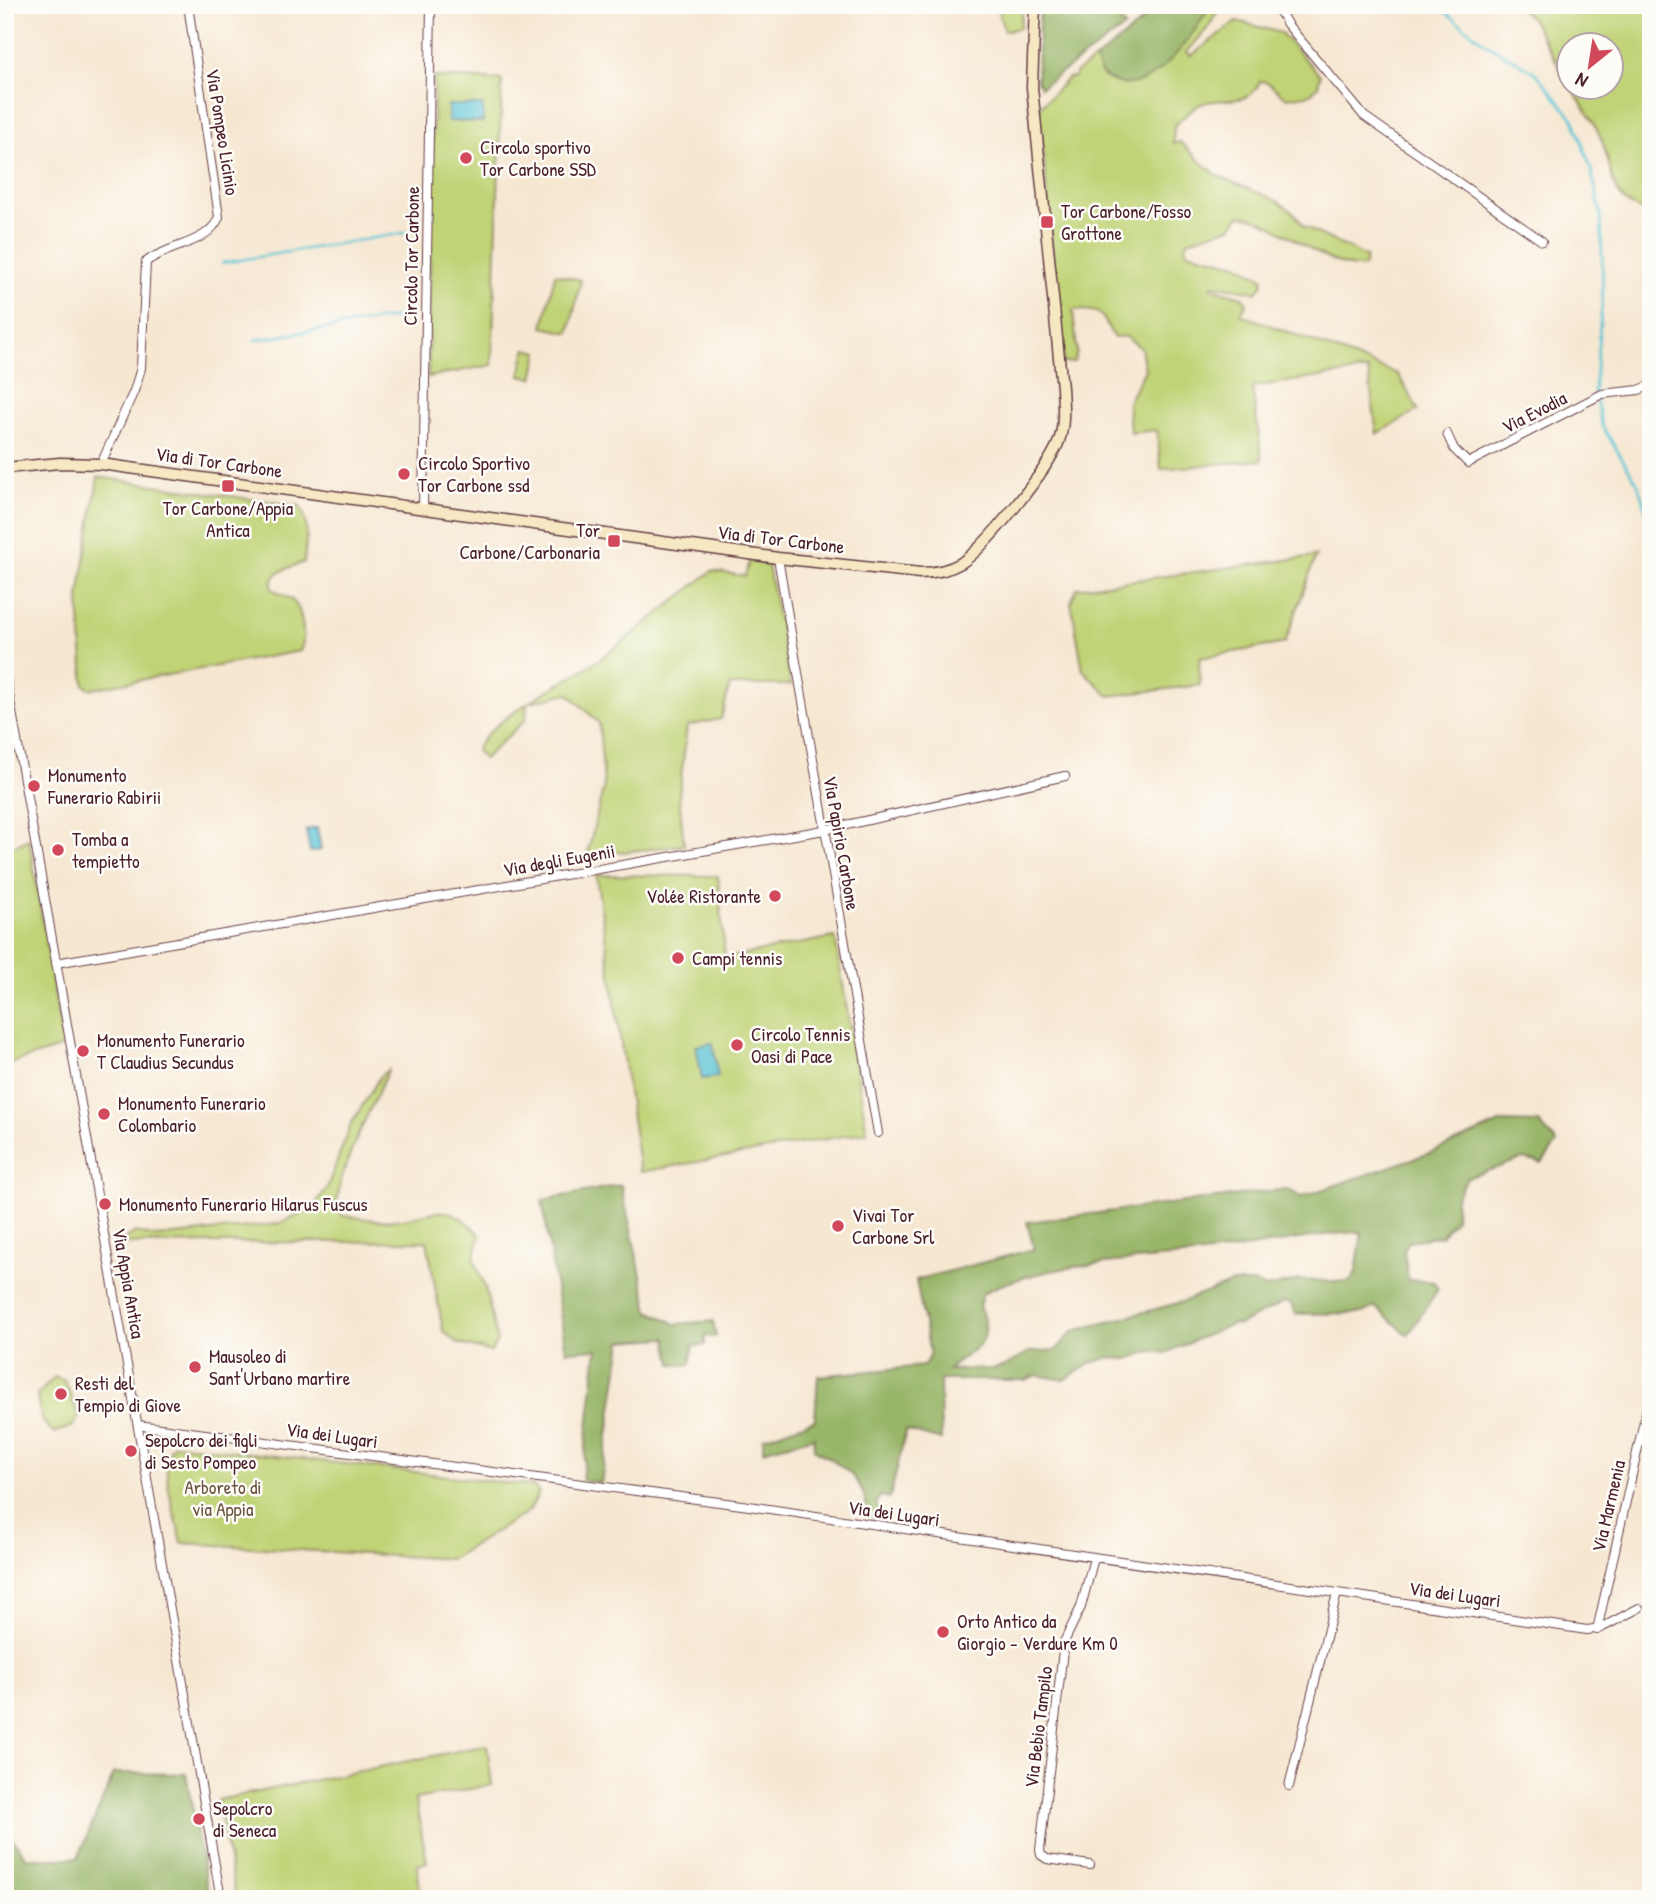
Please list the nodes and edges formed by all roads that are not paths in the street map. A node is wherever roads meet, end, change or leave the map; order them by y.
1 (188, 5) edge
2 (431, 5) edge
3 (1035, 5) edge
4 (1276, 5) edge
5 (1542, 241) dead end
6 (1651, 385) edge
7 (1447, 434) dead end
8 (101, 464) junction
9 (5, 468) edge
10 (423, 508) junction
11 (778, 558) junction
12 (5, 672) edge
13 (1065, 776) dead end
14 (824, 831) junction
15 (56, 963) junction
16 (878, 1133) dead end
17 (1651, 1390) edge
18 (138, 1425) junction
19 (1094, 1558) junction
20 (1337, 1593) junction
21 (1639, 1608) dead end
22 (1597, 1630) junction
23 (1289, 1786) dead end
24 (1090, 1865) dead end
25 (221, 1899) edge

1 - 8 street, Via Pompeo Licinio
2 - 10 street, Circolo Tor Carbone
3 - 11 main road, Via di Tor Carbone
4 - 5 street
6 - 7 street, Via Evodia
8 - 9 main road, Via di Tor Carbone
8 - 10 main road, Via di Tor Carbone
10 - 11 main road, Via di Tor Carbone
11 - 14 street, Via Papirio Carbone
12 - 15 street, Via Appia Antica
13 - 14 street, Via degli Eugenii
14 - 15 street, Via degli Eugenii
14 - 16 street, Via Papirio Carbone
15 - 18 street, Via Appia Antica
17 - 22 street, Via Marmenia
18 - 19 street, Via dei Lugari
18 - 25 street, Via Appia Antica
19 - 20 street, Via dei Lugari
19 - 24 street, Via Bebio Tampilo
20 - 22 street, Via dei Lugari
20 - 23 street
21 - 22 street

